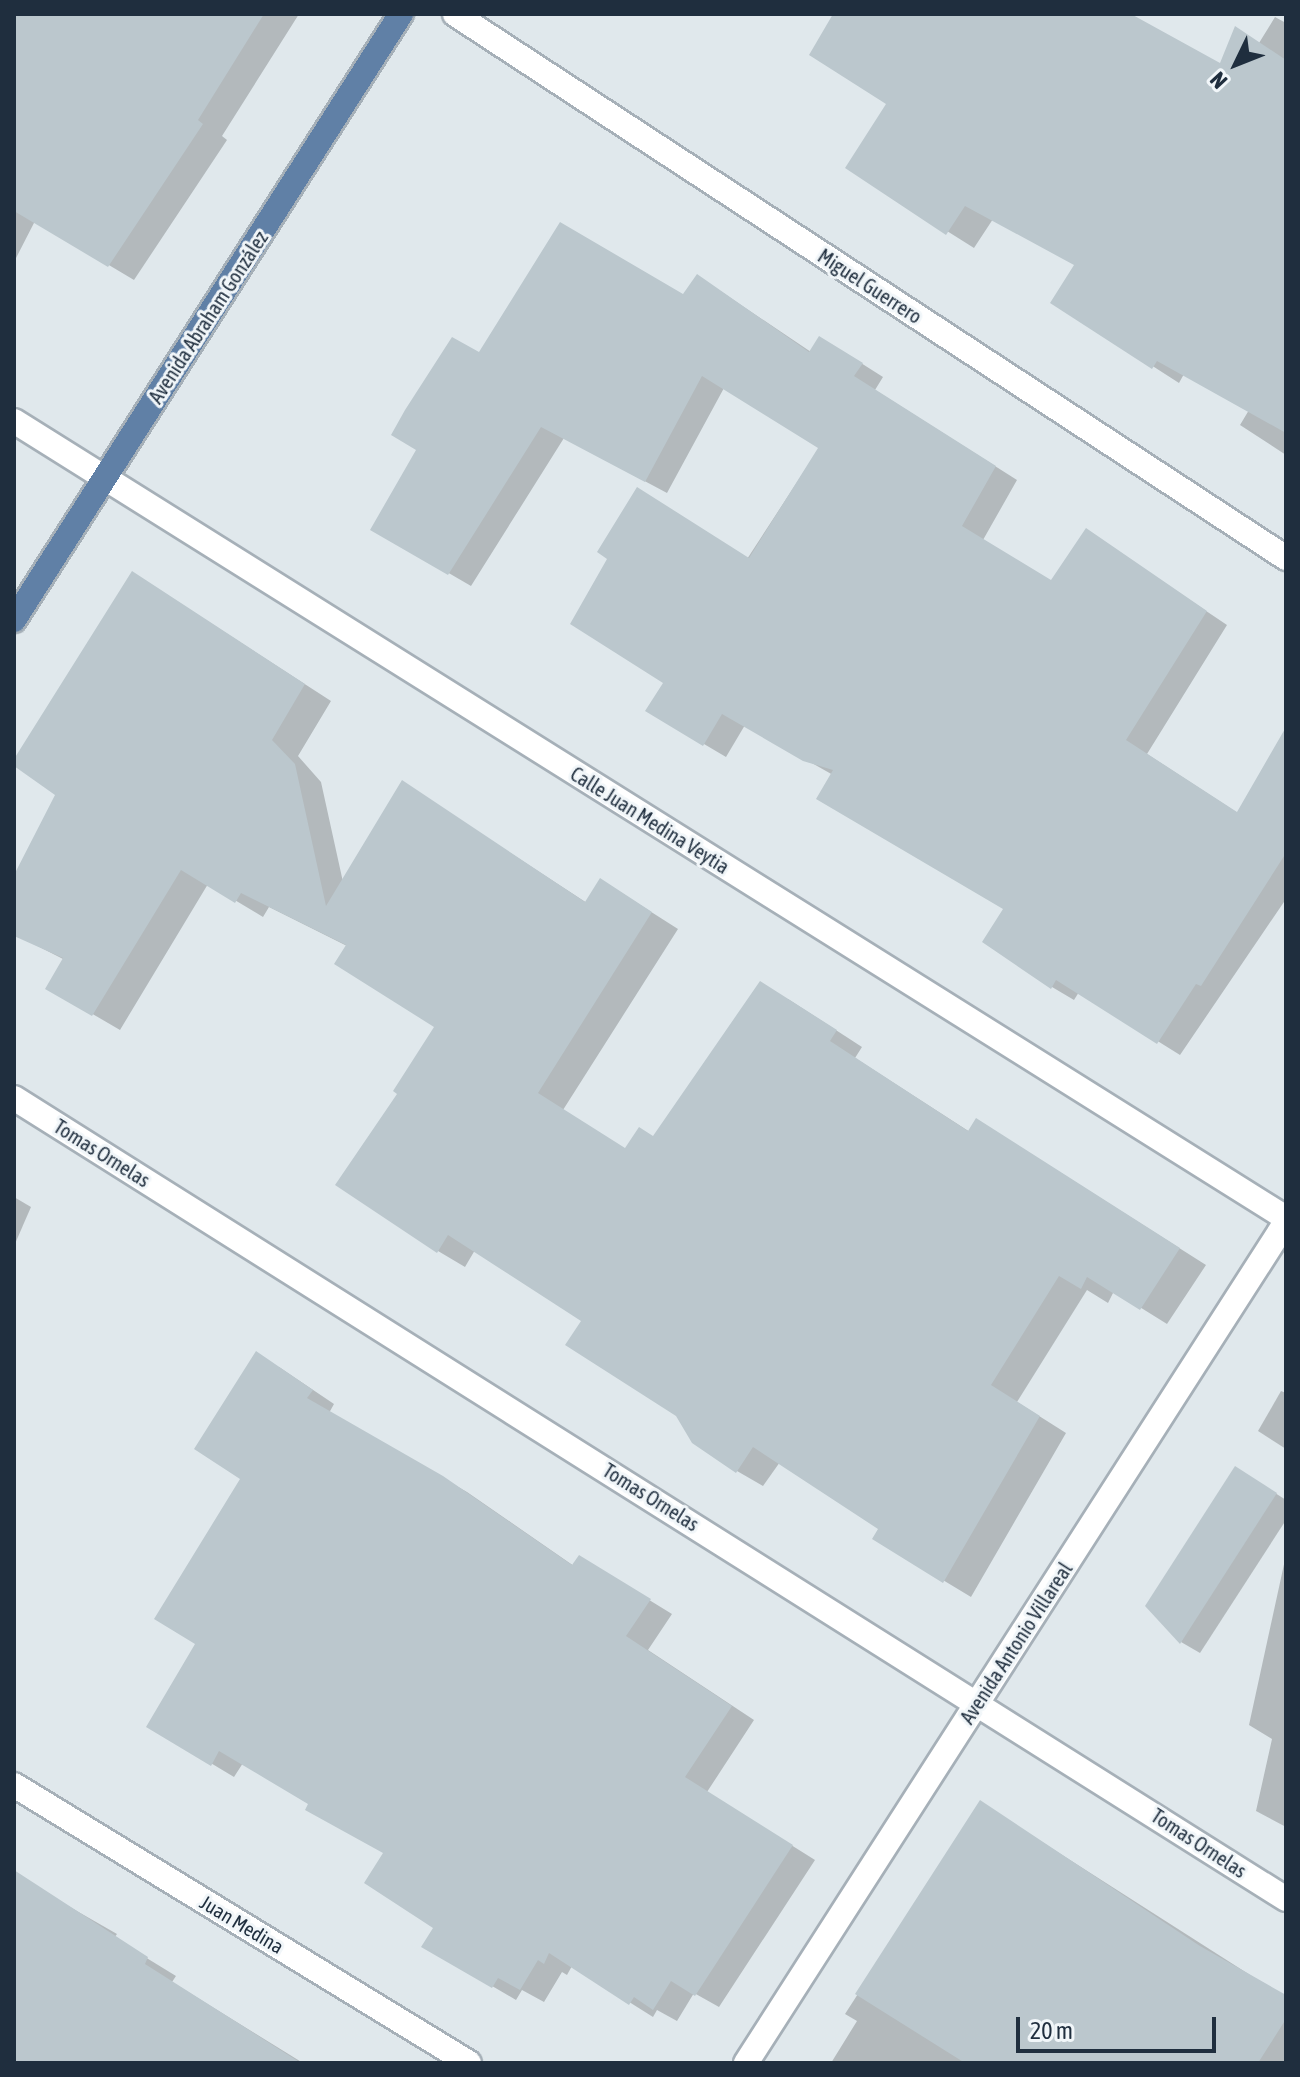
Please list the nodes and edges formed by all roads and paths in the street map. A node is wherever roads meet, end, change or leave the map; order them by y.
1 (401, 14) edge
2 (455, 14) edge
3 (14, 421) edge
4 (104, 479) junction
5 (1286, 558) edge
6 (14, 620) edge
7 (14, 1098) edge
8 (1286, 1220) edge
9 (978, 1702) junction
10 (14, 1785) edge
11 (1286, 1899) edge
12 (469, 2063) edge
13 (746, 2063) edge

1 - 4 main road, Avenida Abraham González
2 - 5 street, Miguel Guerrero
3 - 4 street, Calle Juan Medina Veytia
4 - 6 main road, Avenida Abraham González
4 - 8 street, Calle Juan Medina Veytia
7 - 9 street, Tomas Ornelas
8 - 9 street, Avenida Antonio Villareal
9 - 11 street, Tomas Ornelas
9 - 13 street, Avenida Antonio Villareal
10 - 12 street, Juan Medina

